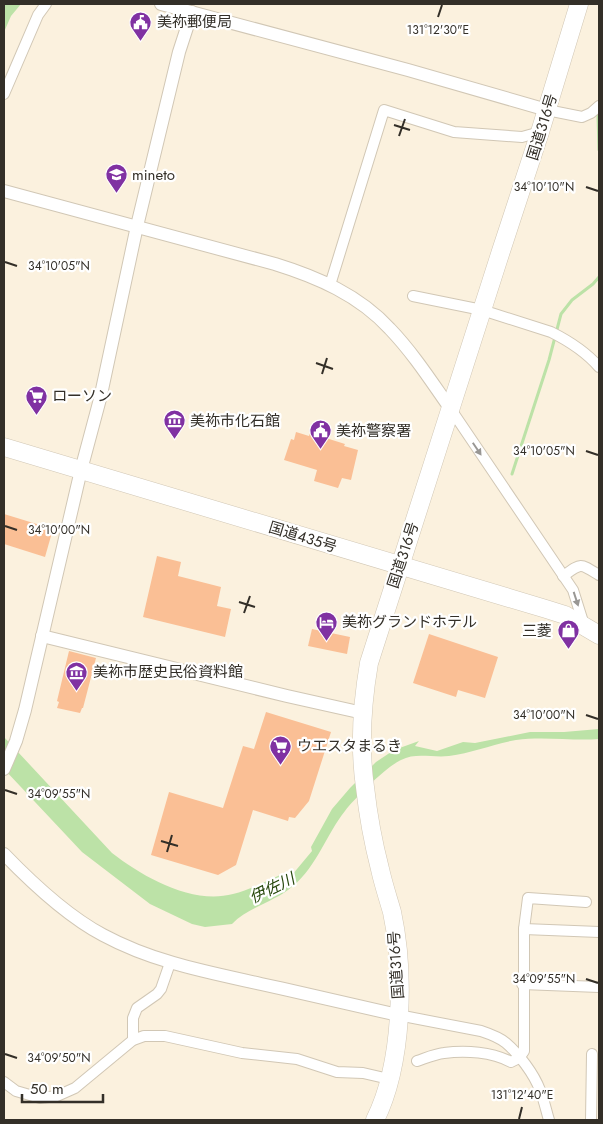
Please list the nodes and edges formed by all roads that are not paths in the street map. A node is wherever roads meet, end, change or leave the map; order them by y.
1 (46, 4) edge
2 (161, 4) edge
3 (579, 4) edge
4 (192, 12) junction
5 (4, 94) edge
6 (599, 106) edge
7 (547, 110) junction
8 (540, 132) junction
9 (4, 191) edge
10 (137, 226) junction
11 (330, 285) junction
12 (413, 296) dead end
13 (482, 310) junction
14 (599, 367) edge
15 (450, 408) junction
16 (4, 447) edge
17 (82, 470) junction
18 (400, 566) junction
19 (599, 575) edge
20 (563, 576) junction
21 (592, 630) edge
22 (42, 636) junction
23 (363, 712) junction
24 (4, 769) edge
25 (4, 854) edge
26 (586, 902) dead end
27 (524, 929) junction
28 (599, 932) edge
29 (170, 963) junction
30 (522, 984) junction
31 (599, 987) edge
32 (398, 1015) junction
33 (133, 1040) junction
34 (592, 1054) dead end
35 (519, 1058) junction
36 (417, 1061) dead end
37 (389, 1079) junction
38 (4, 1082) edge
39 (374, 1120) edge
40 (549, 1120) edge
41 (591, 1120) edge

1 - 5 street
2 - 4 street
3 - 7 highway, 国道316号
4 - 7 street
4 - 10 street
6 - 7 street
7 - 8 highway, 国道316号
8 - 11 street
8 - 13 highway, 国道316号
9 - 10 street
10 - 11 street
10 - 17 street
11 - 15 street
12 - 13 street
13 - 14 street
13 - 15 highway, 国道316号
15 - 18 highway, 国道316号
15 -> 20 street
16 - 17 highway, 国道435号
17 - 18 highway, 国道435号
17 - 22 street
18 - 21 highway, 国道435号
18 - 23 highway, 国道316号
19 - 20 street
20 -> 21 street
22 - 23 street
22 - 24 street
23 - 32 highway, 国道316号
25 - 29 street
26 - 27 street
27 - 28 street
27 - 30 street
29 - 32 street
29 - 33 street
30 - 31 street
30 - 35 street
32 - 35 street
32 - 37 highway, 国道316号
33 - 37 street
33 - 38 street
34 - 41 street
35 - 36 street
35 - 40 street
37 - 39 highway, 国道316号

